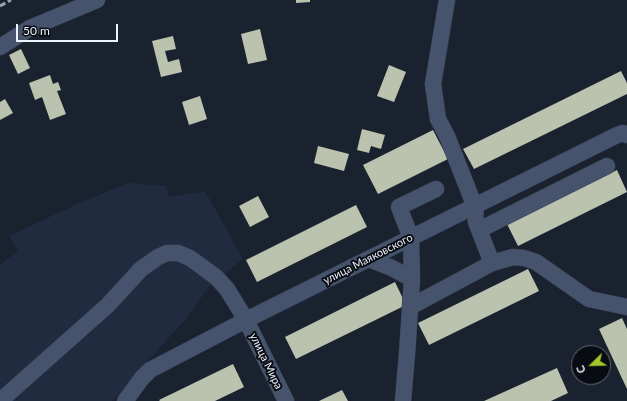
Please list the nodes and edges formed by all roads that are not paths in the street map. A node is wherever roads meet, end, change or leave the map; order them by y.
1 (97, 0) edge
2 (447, 0) edge
3 (0, 47) edge
4 (625, 134) edge
5 (607, 166) dead end
6 (436, 189) dead end
7 (475, 207) junction
8 (479, 230) junction
9 (411, 238) junction
10 (368, 259) junction
11 (492, 263) junction
12 (412, 280) junction
13 (410, 307) junction
14 (627, 307) edge
15 (246, 320) junction
16 (0, 401) edge
17 (125, 401) edge
18 (286, 401) edge
19 (403, 401) edge

1 - 3 street
2 - 7 street
4 - 7 street, улица Маяковского
5 - 8 street
6 - 9 street
7 - 8 street
7 - 9 street, улица Маяковского
8 - 11 street
9 - 10 street, улица Маяковского
9 - 12 street
10 - 12 street
10 - 15 street, улица Маяковского
11 - 13 street
11 - 14 street
12 - 13 street
13 - 19 street
15 - 16 street, улица Мира
15 - 17 street, улица Маяковского
15 - 18 street, улица Мира

